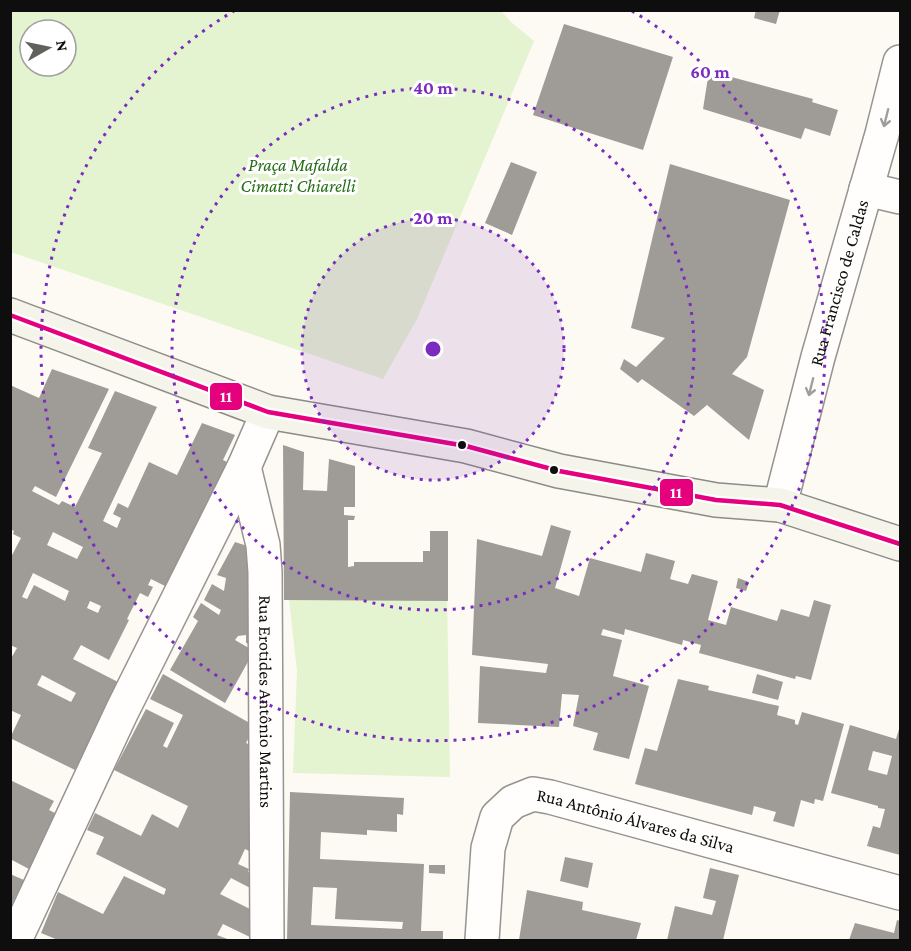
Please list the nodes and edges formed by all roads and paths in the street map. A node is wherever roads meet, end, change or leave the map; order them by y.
1 (900, 62) edge
2 (866, 189) junction
3 (900, 197) edge
4 (10, 315) edge
5 (268, 412) junction
6 (243, 467) junction
7 (780, 505) junction
8 (900, 544) edge
9 (900, 893) edge
10 (15, 940) edge
11 (267, 940) edge
12 (482, 940) edge

1 -> 2 street, Rua Francisco de Caldas
2 - 3 street
2 -> 7 street, Rua Francisco de Caldas
4 - 5 street
5 - 6 street
5 - 7 street
6 - 10 street
6 - 11 street, Rua Erotides Antônio Martins
7 - 8 street
9 - 12 street, Rua Antônio Álvares da Silva

